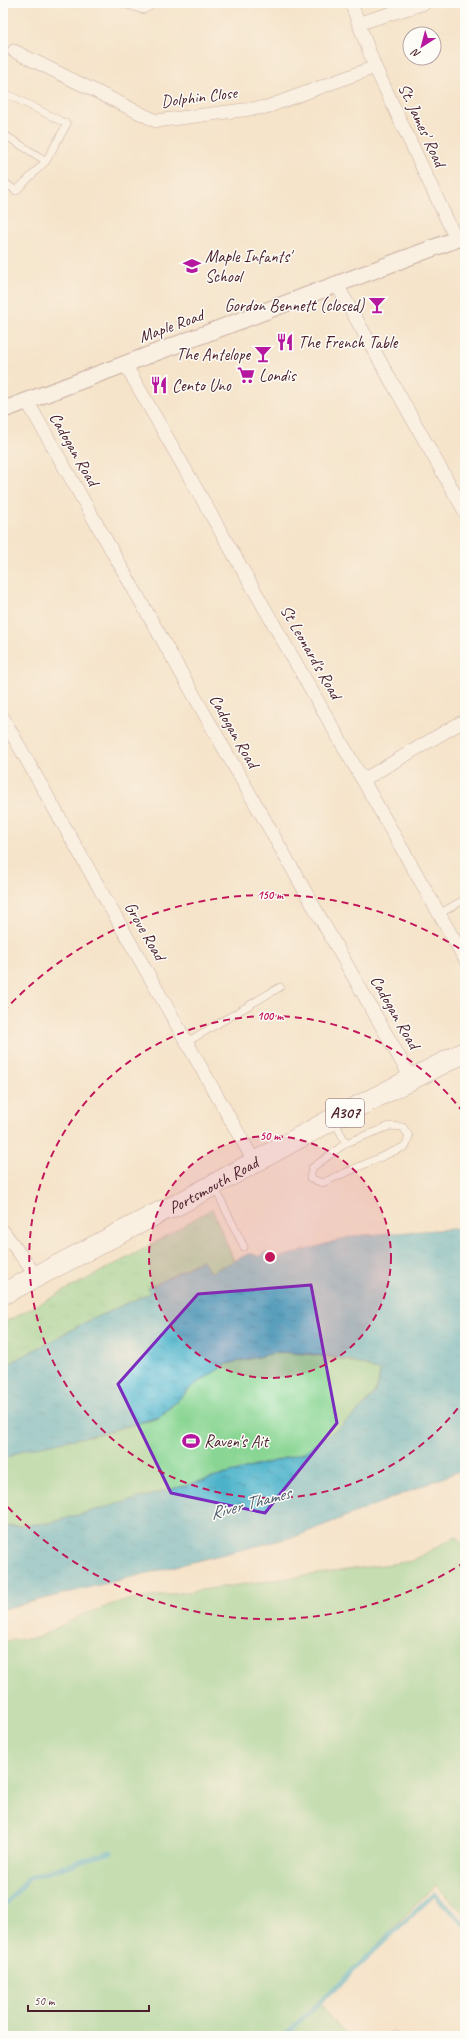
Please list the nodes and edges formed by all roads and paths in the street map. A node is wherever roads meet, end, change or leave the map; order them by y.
1 (121, 3) edge
2 (151, 3) edge
3 (351, 3) edge
4 (424, 3) edge
5 (360, 23) junction
6 (14, 51) dead end
7 (375, 67) junction
8 (3, 92) edge
9 (3, 134) edge
10 (46, 161) junction
11 (3, 181) edge
12 (460, 237) edge
13 (337, 285) junction
14 (125, 364) junction
15 (27, 401) junction
16 (3, 410) edge
17 (465, 512) edge
18 (3, 718) edge
19 (460, 723) dead end
20 (363, 780) junction
21 (465, 899) edge
22 (439, 914) junction
23 (465, 959) edge
24 (280, 988) dead end
25 (187, 1042) junction
26 (465, 1052) edge
27 (411, 1078) junction
28 (333, 1119) junction
29 (346, 1143) junction
30 (254, 1162) junction
31 (213, 1184) junction
32 (3, 1231) edge
33 (244, 1247) dead end
34 (37, 1277) junction
35 (3, 1294) edge

1 - 2 lane
3 - 5 street, St. James' Road
4 - 5 street
5 - 7 street, St. James' Road
6 - 7 street, Dolphin Close
7 - 12 street, St. James' Road
8 - 10 lane
9 - 10 lane
10 - 11 lane
12 - 13 street, Maple Road
13 - 14 street, Maple Road
13 - 17 street
14 - 15 street, Maple Road
14 - 20 street, St Leonard's Road
15 - 16 street, Maple Road
15 - 27 street, Cadogan Road
18 - 25 street, Grove Road
19 - 20 street
20 - 22 street, St Leonard's Road
21 - 22 lane
22 - 23 street, St Leonard's Road
24 - 25 lane
25 - 30 street, Grove Road
26 - 27 main road, Portsmouth Road / A307
27 - 28 main road, Portsmouth Road / A307
28 - 29 lane
28 - 30 main road, Portsmouth Road / A307
29 - 29 lane
30 - 31 main road, Portsmouth Road / A307
31 - 33 lane
31 - 34 main road, Portsmouth Road / A307
32 - 34 street
34 - 35 main road, Portsmouth Road / A307

